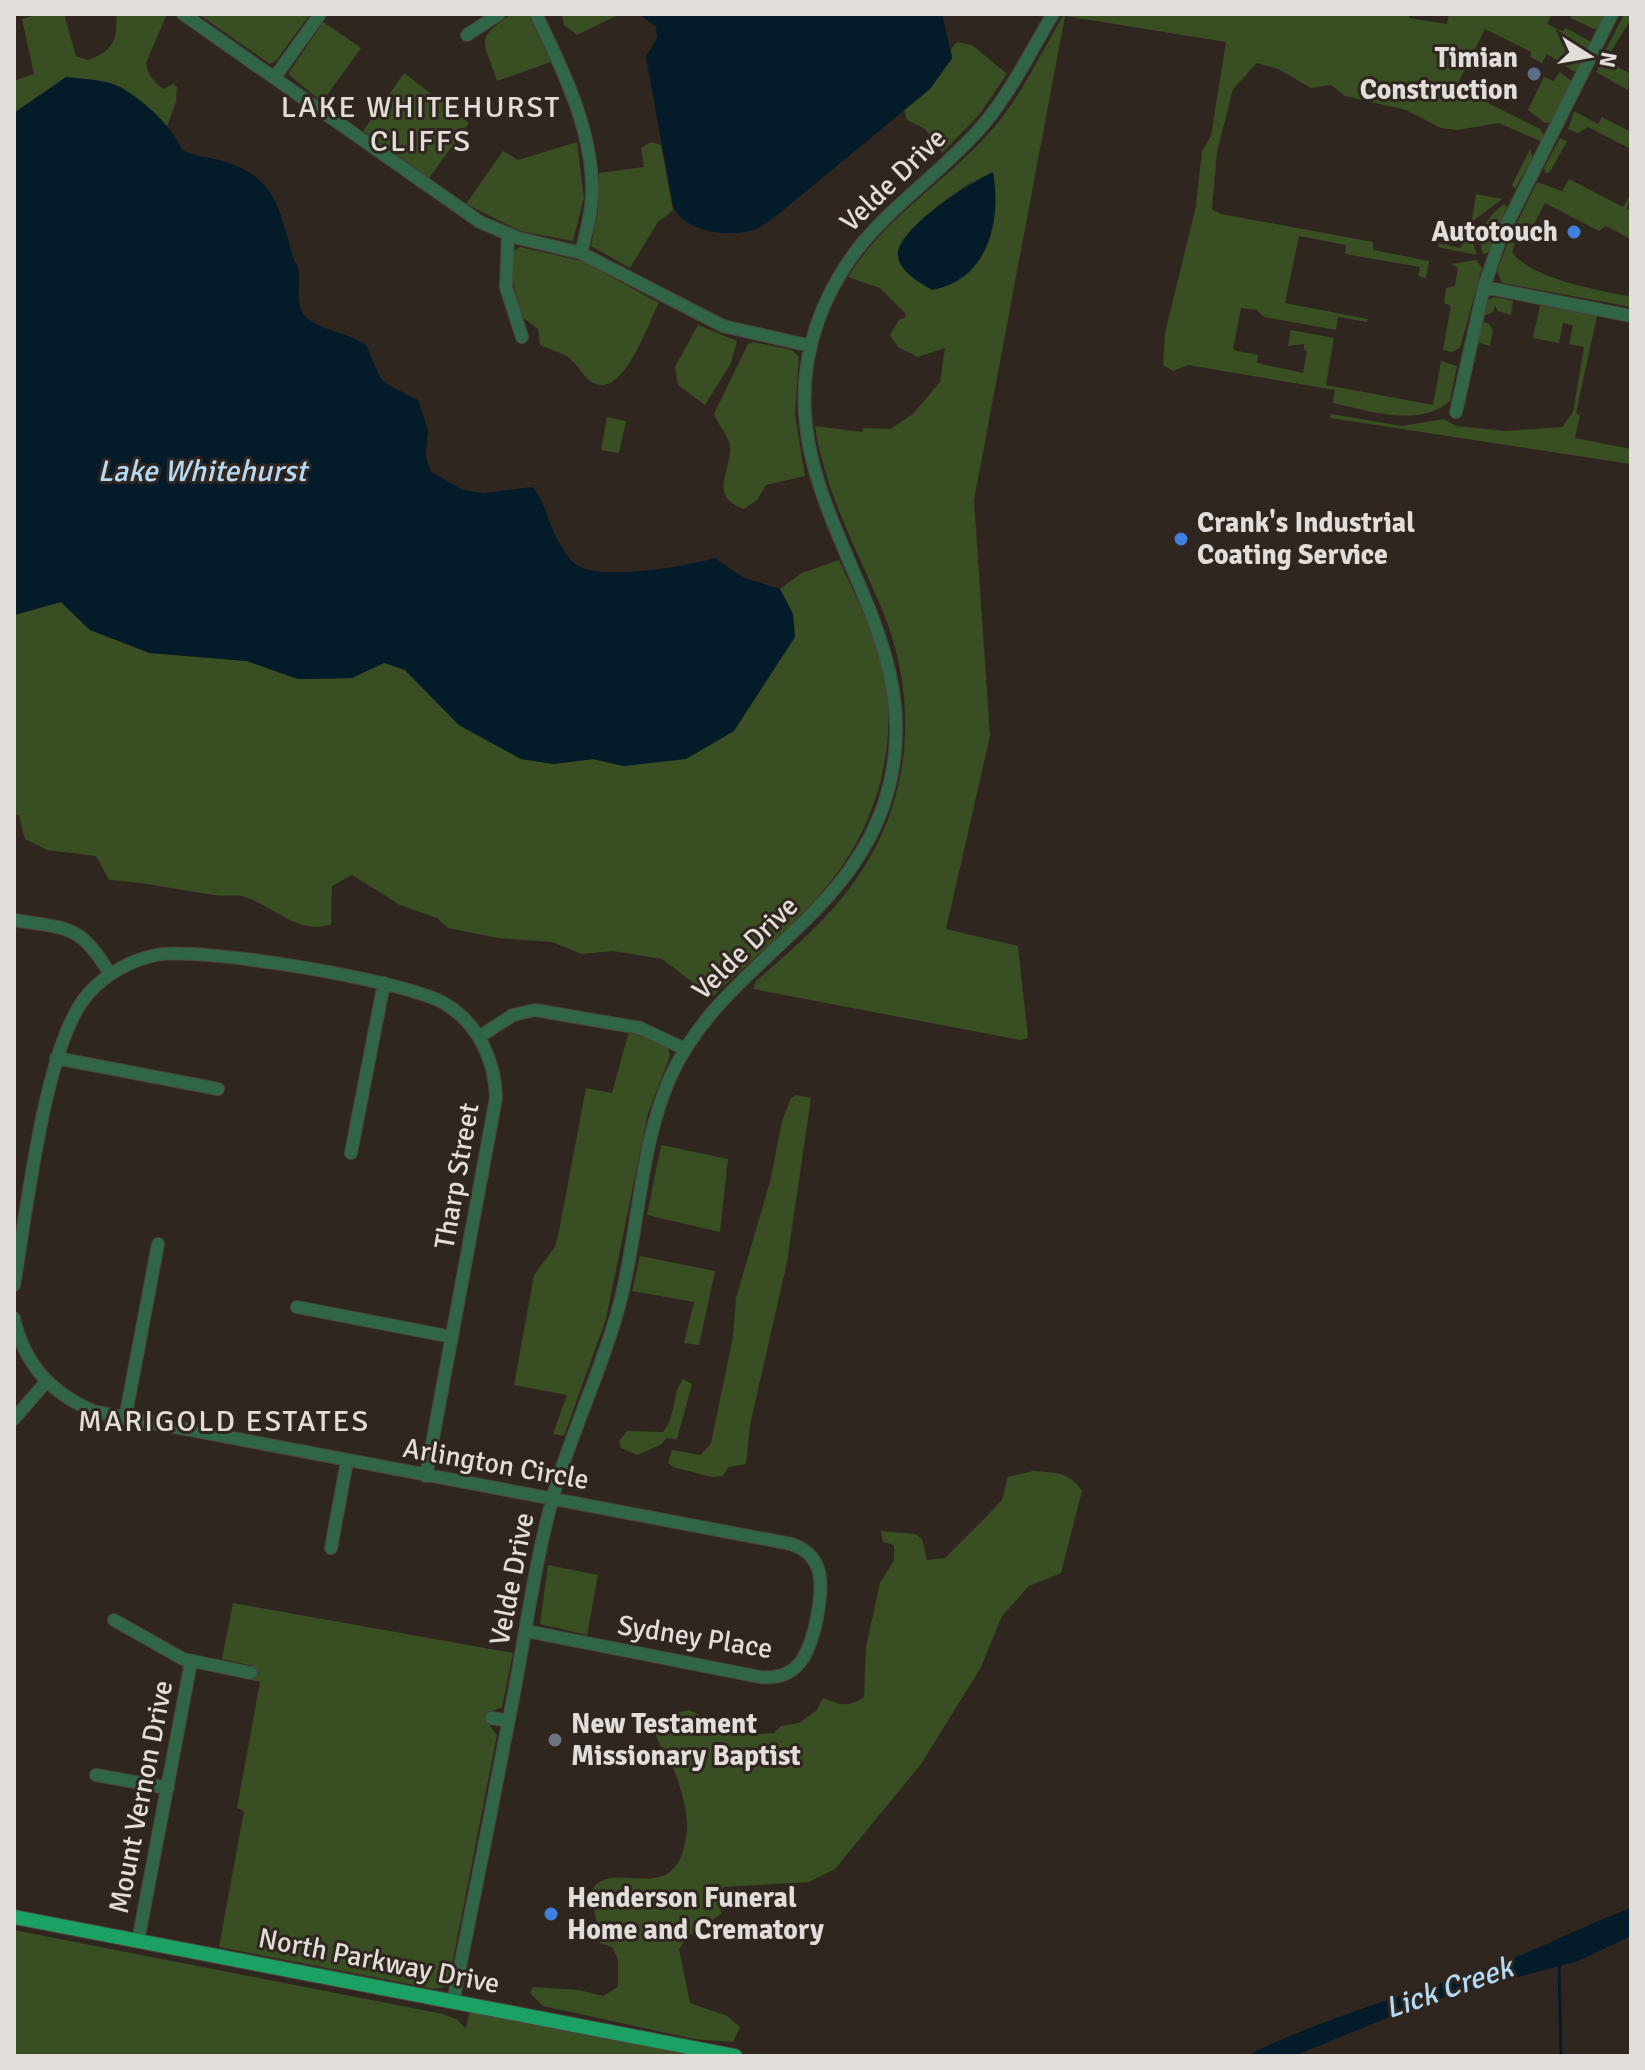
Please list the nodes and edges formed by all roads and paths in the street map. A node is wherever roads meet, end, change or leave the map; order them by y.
1 (183, 14) edge
2 (320, 14) edge
3 (499, 14) edge
4 (536, 14) edge
5 (1053, 14) edge
6 (1612, 14) edge
7 (467, 35) dead end
8 (275, 77) junction
9 (508, 235) junction
10 (581, 253) junction
11 (1484, 287) junction
12 (1631, 316) edge
13 (522, 337) dead end
14 (811, 346) junction
15 (1456, 412) dead end
16 (14, 920) edge
17 (110, 974) junction
18 (384, 983) junction
19 (479, 1037) junction
20 (685, 1049) junction
21 (56, 1058) junction
22 (218, 1089) dead end
23 (351, 1153) dead end
24 (20, 1210) edge
25 (158, 1244) dead end
26 (14, 1285) edge
27 (297, 1307) dead end
28 (14, 1318) edge
29 (452, 1337) junction
30 (46, 1382) junction
31 (14, 1419) edge
32 (125, 1419) junction
33 (347, 1461) junction
34 (426, 1476) junction
35 (553, 1500) junction
36 (331, 1548) dead end
37 (827, 1554) dead end
38 (816, 1562) junction
39 (114, 1620) dead end
40 (526, 1631) junction
41 (191, 1662) junction
42 (251, 1673) dead end
43 (492, 1718) dead end
44 (508, 1721) junction
45 (96, 1775) dead end
46 (168, 1788) junction
47 (14, 1917) edge
48 (138, 1941) junction
49 (453, 2002) junction
50 (735, 2056) edge

1 - 8 street
2 - 8 street
3 - 7 street
4 - 10 street
5 - 14 street, Velde Drive
6 - 11 street
8 - 9 street
9 - 10 street
9 - 13 street
10 - 14 street
11 - 12 street
11 - 15 street
14 - 20 street, Velde Drive
16 - 17 street
17 - 18 street, Tharp Street
17 - 21 street
18 - 19 street, Tharp Street
18 - 23 street
19 - 20 street
19 - 29 street, Tharp Street
20 - 35 street, Velde Drive
21 - 22 street
21 - 24 street
24 - 26 street
25 - 32 street
27 - 29 street
28 - 30 street, Arlington Circle
29 - 34 street, Tharp Street
30 - 31 street
30 - 32 street, Arlington Circle
32 - 33 street, Arlington Circle
33 - 34 street, Arlington Circle
33 - 36 street
34 - 35 street, Arlington Circle
35 - 38 street, Arlington Circle
35 - 40 street, Velde Drive
37 - 38 street
38 - 40 street, Sydney Place
39 - 41 street
40 - 44 street, Velde Drive
41 - 42 street
41 - 46 street, Mount Vernon Drive
43 - 44 street
44 - 49 street, Velde Drive
45 - 46 street
46 - 48 street, Mount Vernon Drive
47 - 48 main road, North Parkway Drive
48 - 49 main road, North Parkway Drive
49 - 50 main road, North Parkway Drive

